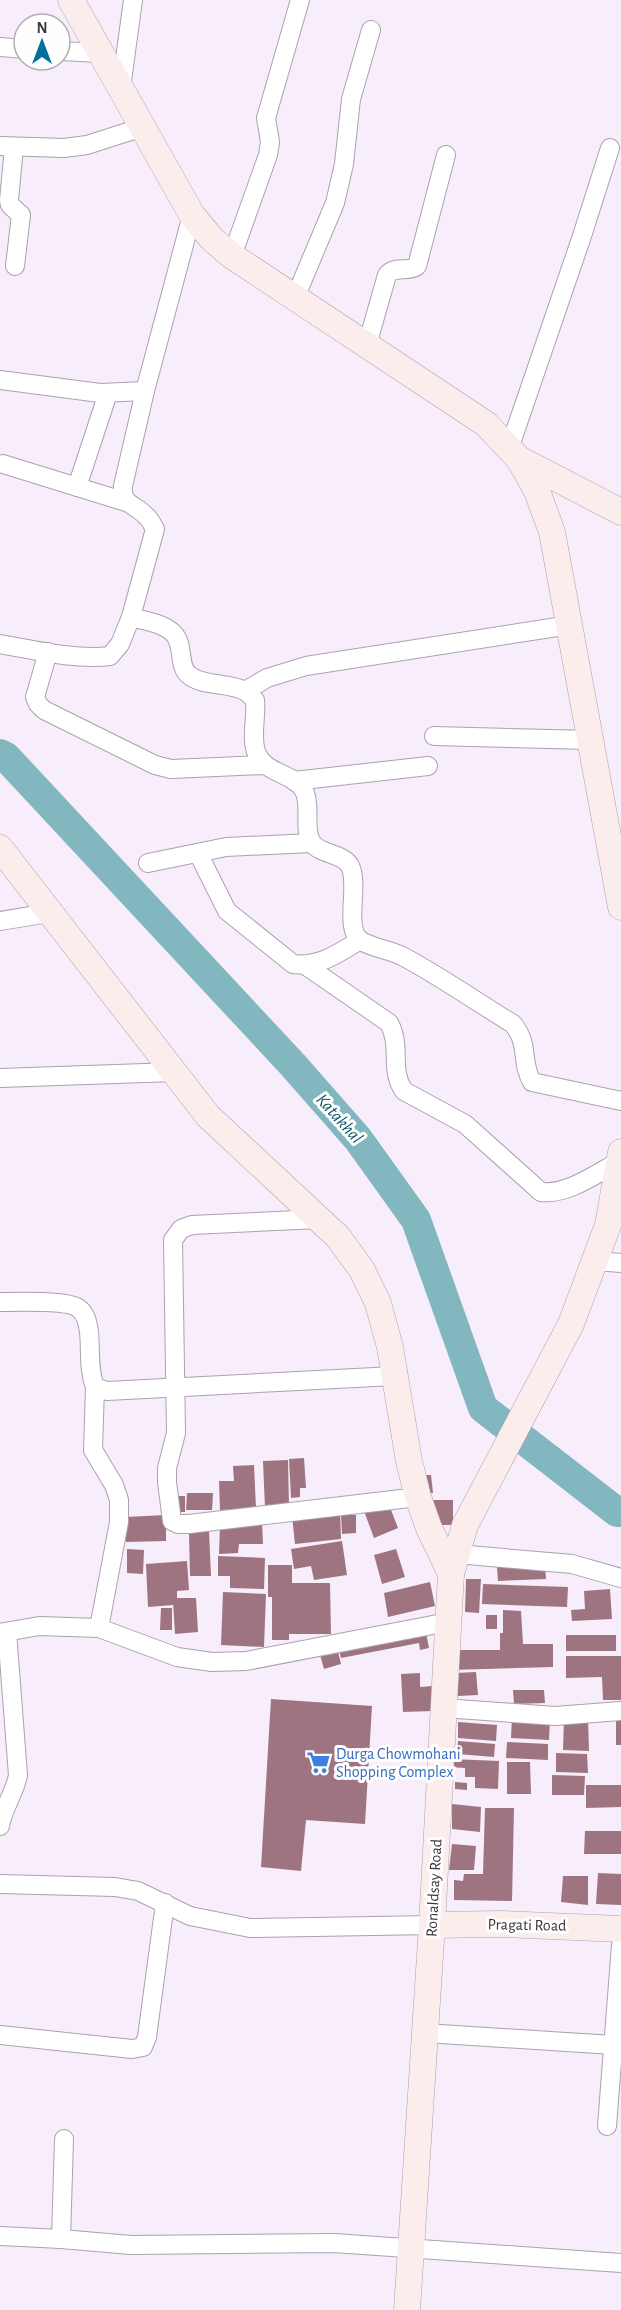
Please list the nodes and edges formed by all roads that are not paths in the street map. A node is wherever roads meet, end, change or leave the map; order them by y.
1 (71, 0) edge
2 (133, 0) edge
3 (300, 0) edge
4 (371, 30) dead end
5 (72, 52) edge
6 (101, 53) junction
7 (121, 88) junction
8 (143, 127) junction
9 (7, 147) edge
10 (610, 148) dead end
11 (446, 154) dead end
12 (192, 215) junction
13 (232, 256) junction
14 (15, 266) dead end
15 (295, 298) junction
16 (367, 345) junction
17 (0, 380) edge
18 (145, 391) junction
19 (108, 393) junction
20 (514, 454) junction
21 (3, 464) dead end
22 (77, 487) junction
23 (126, 502) junction
24 (621, 512) edge
25 (131, 617) junction
26 (570, 625) junction
27 (0, 644) edge
28 (48, 652) junction
29 (245, 691) junction
30 (434, 736) dead end
31 (591, 740) junction
32 (264, 765) junction
33 (428, 766) dead end
34 (294, 781) junction
35 (312, 843) junction
36 (0, 848) edge
37 (198, 853) junction
38 (148, 863) dead end
39 (621, 907) edge
40 (49, 913) junction
41 (0, 921) edge
42 (360, 940) junction
43 (305, 965) junction
44 (174, 1072) junction
45 (0, 1078) edge
46 (621, 1101) edge
47 (620, 1156) edge
48 (319, 1219) junction
49 (595, 1261) junction
50 (621, 1263) edge
51 (0, 1302) edge
52 (394, 1376) junction
53 (95, 1387) junction
54 (174, 1387) junction
55 (418, 1497) junction
56 (454, 1564) junction
57 (621, 1578) edge
58 (448, 1622) junction
59 (99, 1628) junction
60 (3, 1632) edge
61 (443, 1708) junction
62 (621, 1711) edge
63 (0, 1826) edge
64 (0, 1884) edge
65 (165, 1903) junction
66 (432, 1926) junction
67 (621, 1929) edge
68 (621, 1945) edge
69 (425, 2032) junction
70 (0, 2035) edge
71 (613, 2045) junction
72 (607, 2126) dead end
73 (64, 2139) dead end
74 (0, 2236) edge
75 (61, 2239) junction
76 (410, 2247) junction
77 (621, 2263) edge
78 (406, 2310) edge

1 - 6 street
2 - 7 street
3 - 13 street
4 - 15 street
5 - 6 street
6 - 7 street
7 - 8 street
8 - 9 street
8 - 12 street
9 - 14 street
10 - 20 street
11 - 16 street
12 - 13 street
12 - 18 street
13 - 15 street
15 - 16 street
16 - 20 street
17 - 19 street
18 - 19 street
18 - 23 street
19 - 22 street
20 - 24 street
20 - 26 street
21 - 22 street
22 - 23 street
23 - 25 street
25 - 28 street
25 - 29 street
26 - 29 street
26 - 31 street
27 - 28 street
28 - 32 street
29 - 32 street
30 - 31 street
31 - 39 street
32 - 34 street
33 - 34 street
34 - 35 street
35 - 37 street
35 - 42 street
36 - 40 street
37 - 38 street
37 - 43 street
40 - 41 street
40 - 44 street
42 - 43 street
42 - 46 street
43 - 47 street
44 - 45 street
44 - 48 street
47 - 49 street, Ronaldsay Road
48 - 52 street
48 - 54 street
49 - 50 street
49 - 56 street, Ronaldsay Road
51 - 53 street
52 - 54 street
52 - 55 street
53 - 54 street
53 - 59 street
54 - 55 street
55 - 56 street
56 - 57 street
56 - 58 street, Ronaldsay Road
58 - 59 street
58 - 61 street, Ronaldsay Road
59 - 60 street
60 - 63 street
61 - 62 street
61 - 66 street, Ronaldsay Road
64 - 65 street
65 - 66 street
65 - 70 street
66 - 67 street, Pragati Road
66 - 69 street, Ronaldsay Road
68 - 71 street
69 - 71 street
69 - 76 street, Ronaldsay Road
71 - 72 street
73 - 75 street
74 - 75 street
75 - 76 street
76 - 77 street
76 - 78 street, Ronaldsay Road

